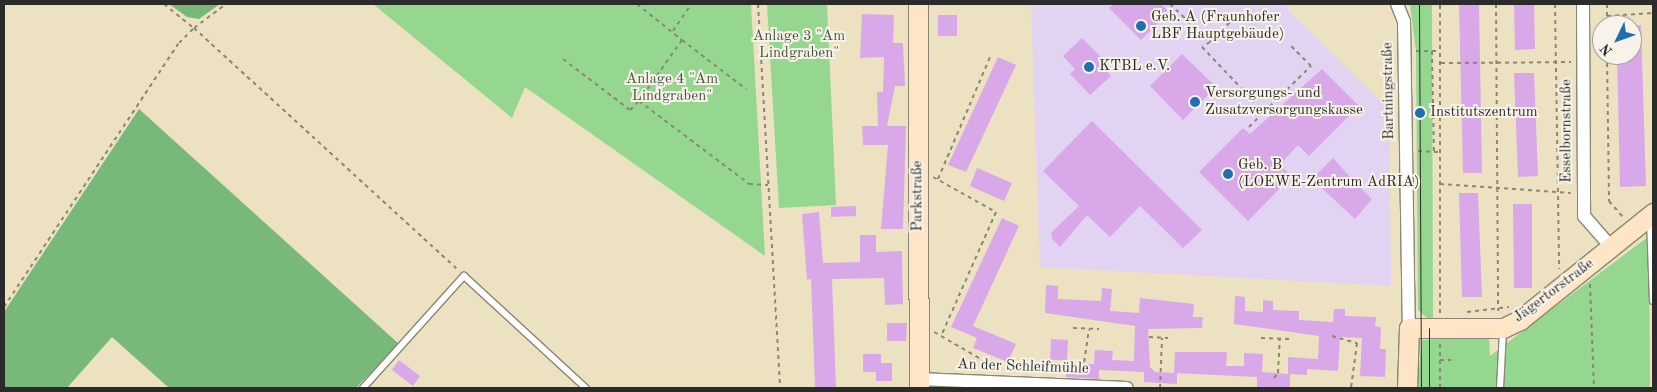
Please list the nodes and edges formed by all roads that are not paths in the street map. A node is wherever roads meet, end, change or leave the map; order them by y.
1 (918, 4) edge
2 (1397, 4) edge
3 (1583, 4) edge
4 (1651, 214) edge
5 (1611, 248) junction
6 (1653, 301) edge
7 (1500, 319) junction
8 (1410, 328) junction
9 (919, 384) edge
10 (363, 388) edge
11 (586, 388) edge
12 (1127, 388) edge
13 (1407, 388) edge
14 (1500, 388) edge

1 - 9 street, Parkstraße
2 - 8 street, Bartningstraße
3 - 5 street, Esselbornstraße
4 - 5 street, Jägertorstraße
4 - 6 lane
5 - 7 street, Jägertorstraße
7 - 8 street, Jägertorstraße
7 - 14 lane
8 - 13 street
9 - 12 street, An der Schleifmühle
10 - 11 lane

